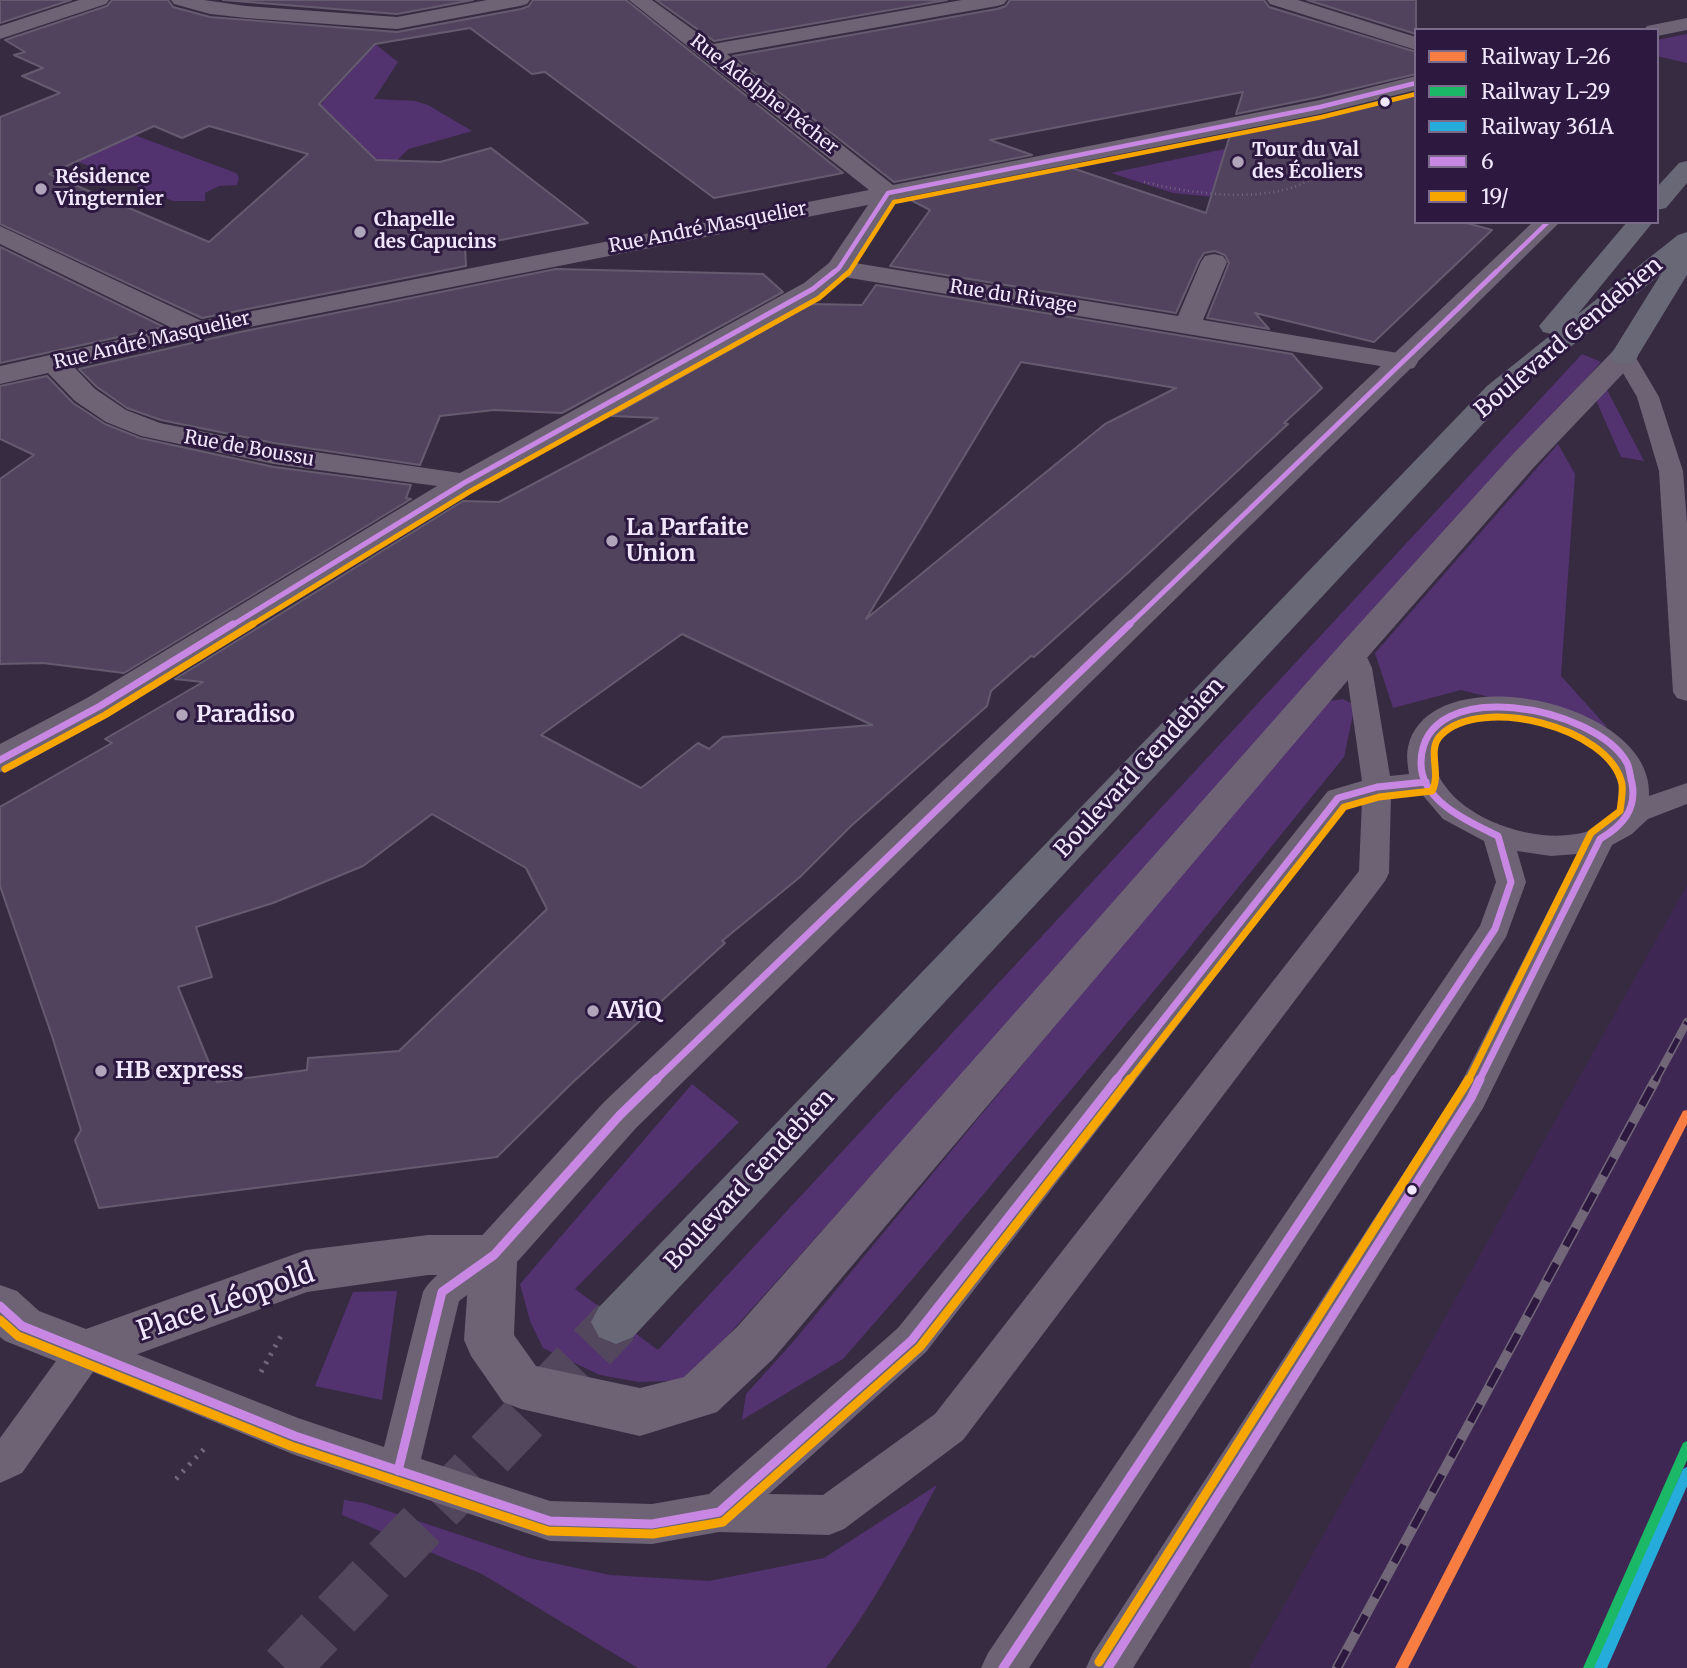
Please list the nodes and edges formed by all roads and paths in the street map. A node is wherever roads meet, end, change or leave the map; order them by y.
1 (99, 0) edge
2 (181, 0) edge
3 (520, 0) edge
4 (639, 0) edge
5 (997, 0) edge
6 (1277, 0) edge
7 (1687, 24) edge
8 (1659, 29) edge
9 (0, 33) edge
10 (1414, 43) edge
11 (709, 51) junction
12 (1414, 82) edge
13 (1293, 112) junction
14 (1098, 152) junction
15 (1687, 168) edge
16 (888, 193) junction
17 (1659, 201) edge
18 (1546, 224) edge
19 (1639, 224) edge
20 (0, 234) edge
21 (1687, 240) edge
22 (1687, 252) edge
23 (1214, 262) dead end
24 (839, 268) junction
25 (1187, 326) junction
26 (198, 330) junction
27 (1624, 356) junction
28 (1404, 362) junction
29 (55, 364) junction
30 (0, 375) edge
31 (1497, 392) junction
32 (464, 483) junction
33 (1353, 652) junction
34 (1687, 692) edge
35 (0, 761) edge
36 (1426, 782) junction
37 (1377, 787) junction
38 (1687, 793) edge
39 (1632, 815) junction
40 (1498, 836) junction
41 (1600, 839) junction
42 (494, 1255) junction
43 (0, 1306) edge
44 (616, 1322) tunnel mouth
45 (86, 1351) junction
46 (0, 1464) edge
47 (398, 1471) junction
48 (719, 1512) junction
49 (1003, 1668) edge
50 (1108, 1668) edge

1 - 9 street
2 - 3 street
4 - 11 street, Rue Adolphe Pécher
5 - 11 street
6 - 10 street
7 - 8 street
11 - 16 street, Rue Adolphe Pécher
12 - 13 street, Rue André Masquelier
13 - 14 street, Rue André Masquelier
13 - 14 path
14 - 16 street, Rue André Masquelier
15 - 17 highway
16 - 24 street
16 - 26 street, Rue André Masquelier
18 - 28 street
19 - 31 highway
20 - 26 street
21 - 31 highway, Boulevard Gendebien
22 - 27 highway
23 - 25 street
24 - 25 street, Rue du Rivage
24 - 32 street
25 - 28 street, Rue du Rivage
26 - 29 street, Rue André Masquelier
27 - 33 street
27 - 34 lane
28 - 42 street
29 - 30 street, Rue André Masquelier
29 - 32 street, Rue de Boussu
31 - 44 highway, Boulevard Gendebien
32 - 35 street
33 - 37 lane, Place Léopold
33 - 42 street
36 - 37 lane
36 - 39 lane
36 - 40 lane
37 - 48 lane
37 - 48 lane, Place Léopold
38 - 39 lane
39 - 41 lane
40 - 41 lane
40 - 49 lane
41 - 50 lane
42 - 45 street, Place Léopold
42 - 47 lane
43 - 45 street, Place Léopold
45 - 46 lane
45 - 47 lane, Place Léopold
47 - 48 lane, Place Léopold

